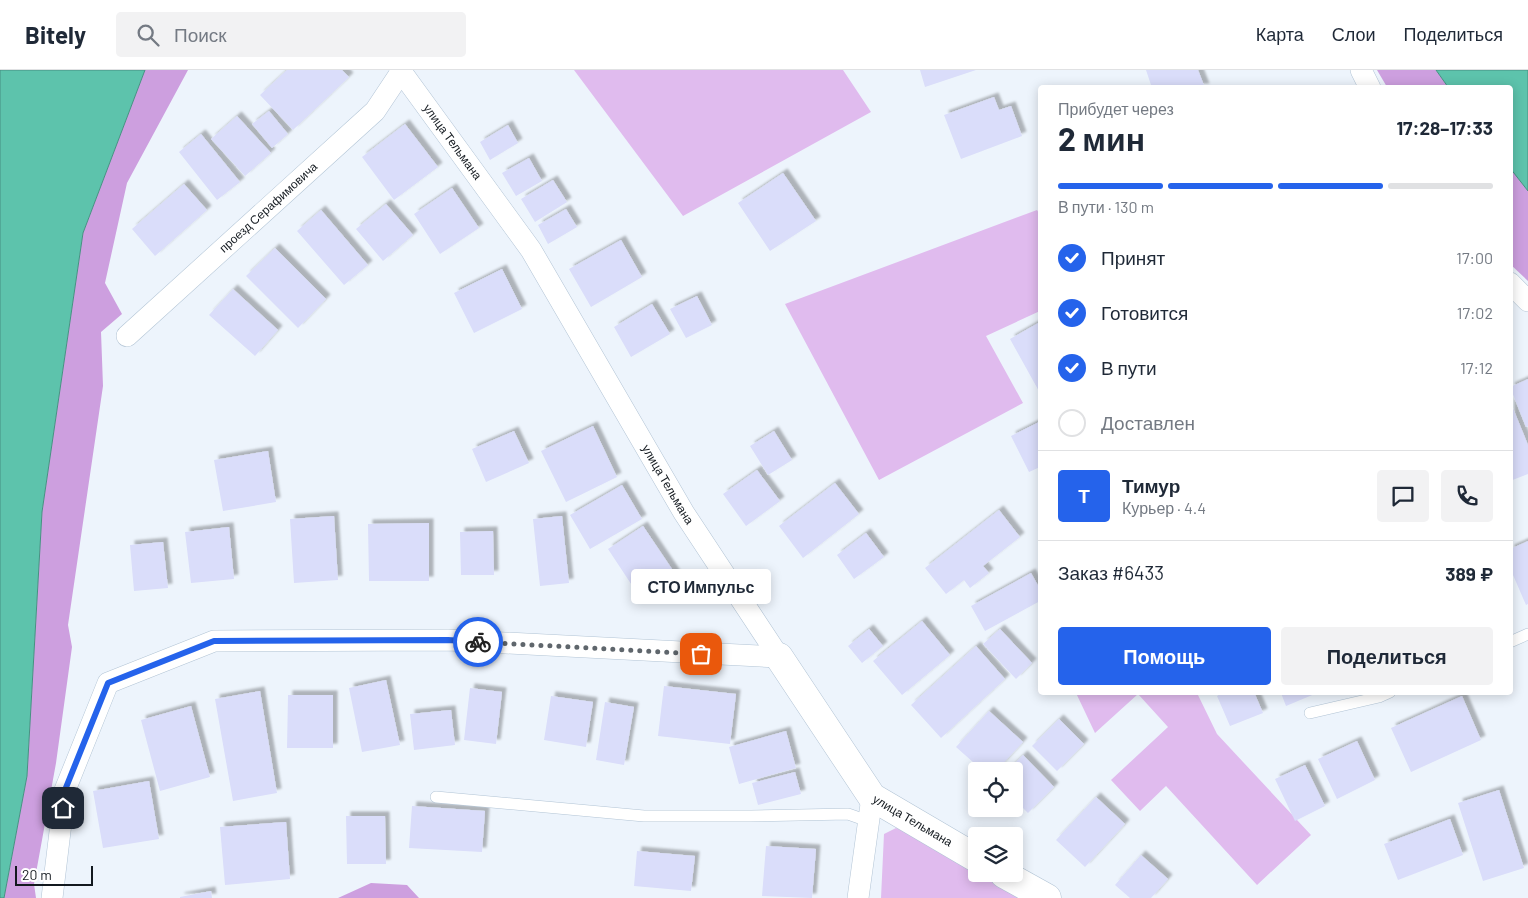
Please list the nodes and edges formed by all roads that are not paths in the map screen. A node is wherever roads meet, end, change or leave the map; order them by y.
1 (400, 71) edge
2 (1513, 286) edge
3 (1528, 301) edge
4 (127, 336) dead end
5 (1528, 634) edge
6 (1513, 641) edge
7 (779, 658) junction
8 (1383, 695) edge
9 (1310, 713) dead end
10 (436, 797) dead end
11 (870, 809) junction
12 (968, 854) edge
13 (1018, 882) edge
14 (52, 898) edge
15 (858, 898) edge
16 (1047, 898) edge

1 - 4 street, проезд Серафимовича
1 - 7 street, улица Тельмана
2 - 3 street
5 - 6 lane
7 - 11 street, улица Тельмана
7 - 14 street
8 - 9 lane
10 - 11 lane
11 - 12 street, улица Тельмана
11 - 15 street
13 - 16 street

